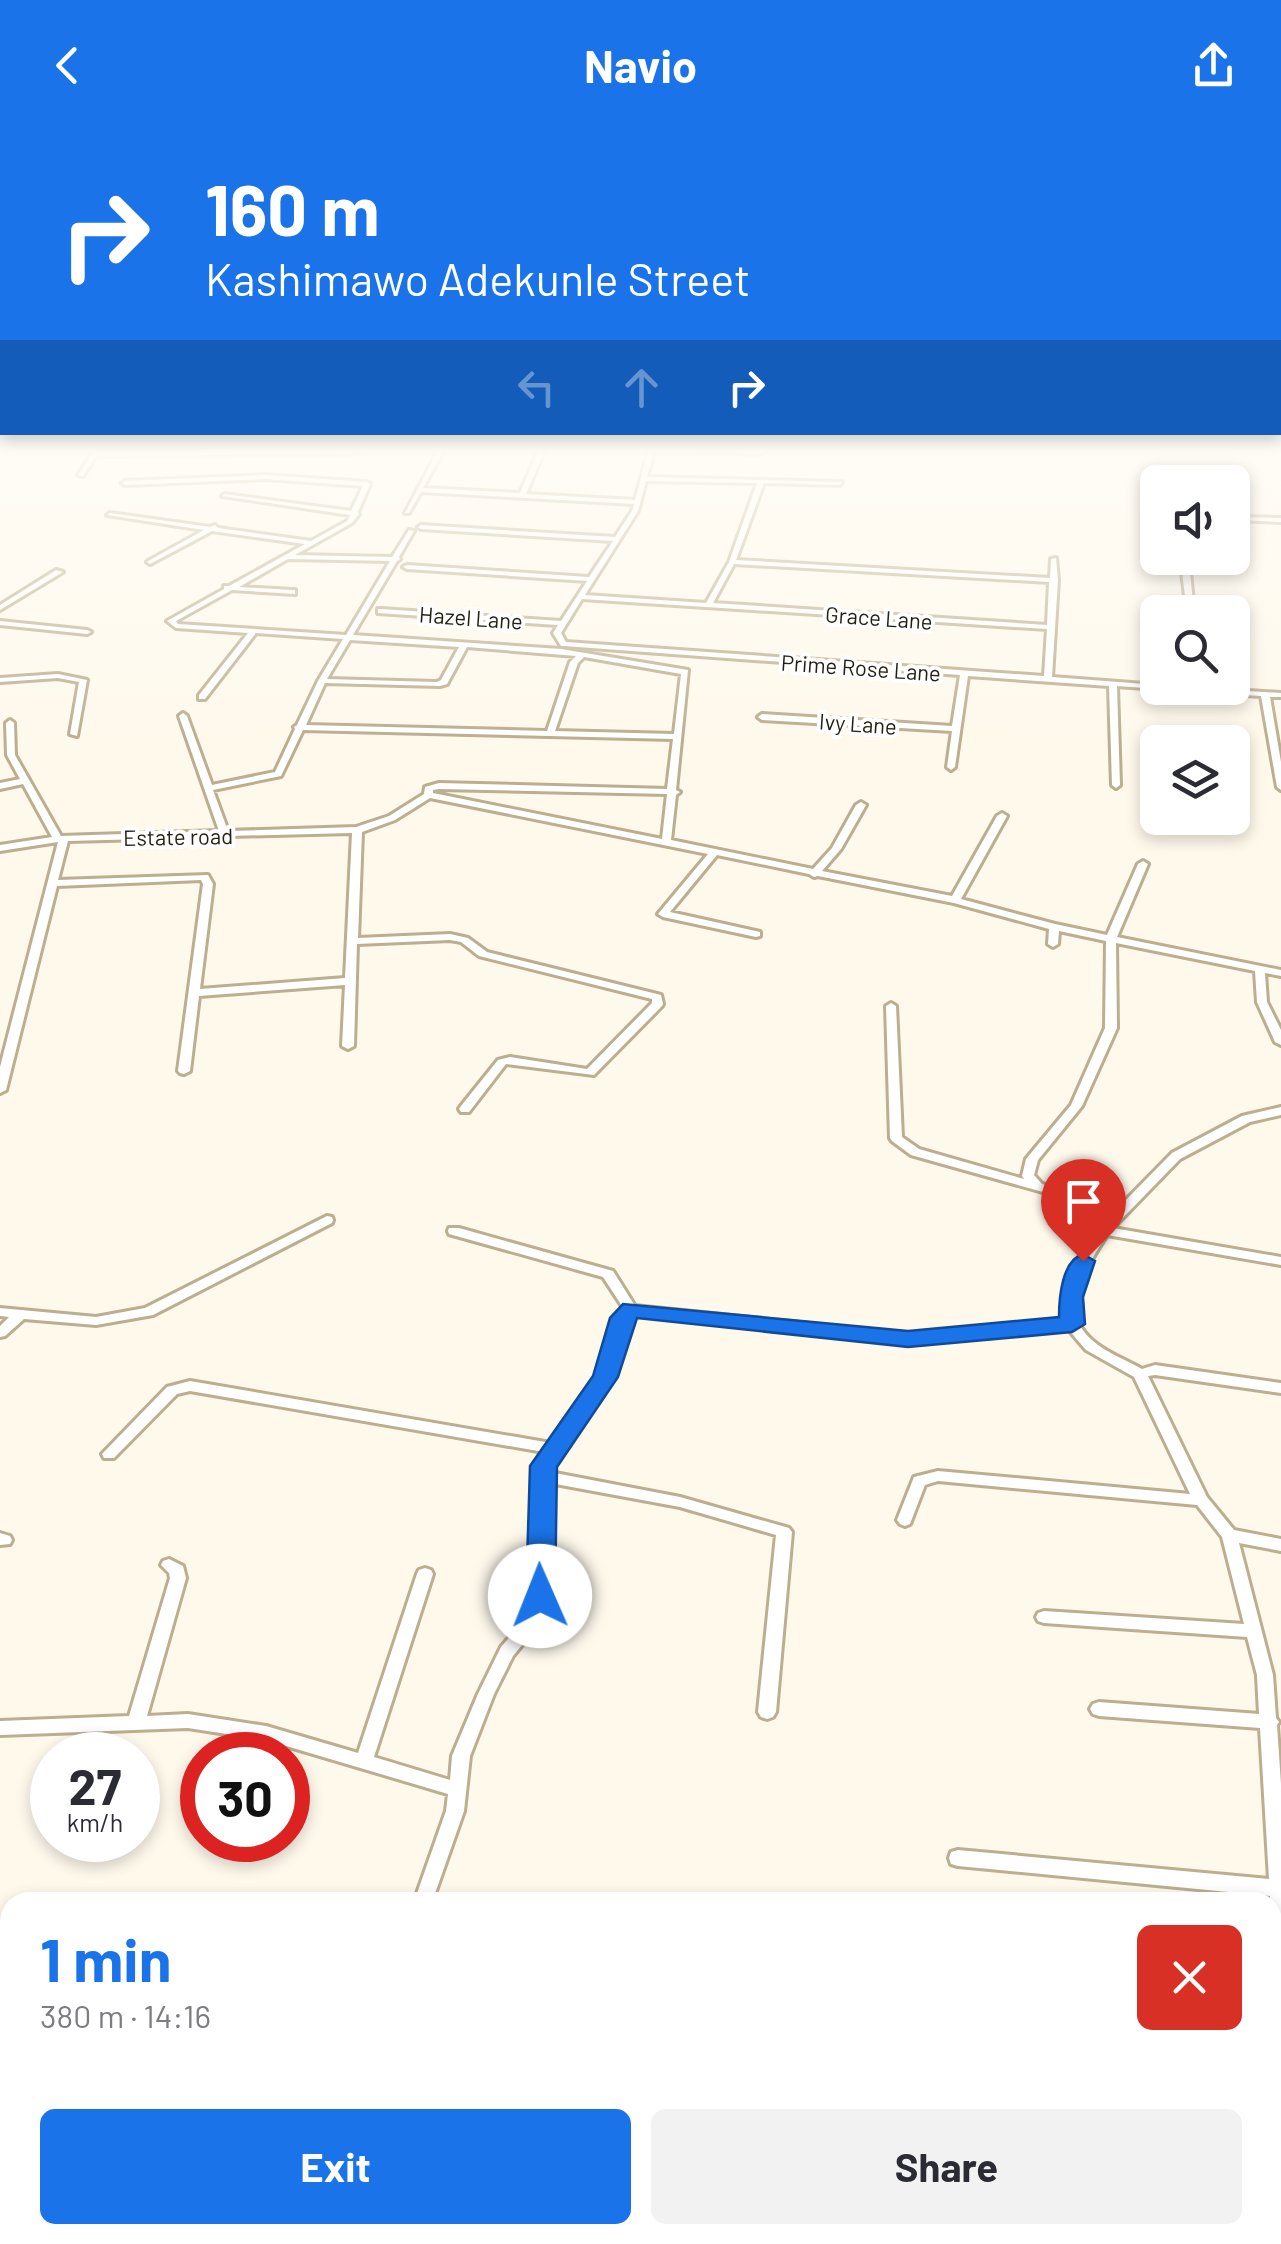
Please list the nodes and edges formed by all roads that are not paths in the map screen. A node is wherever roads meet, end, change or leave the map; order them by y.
1 (183, 544) edge
2 (309, 544) edge
3 (407, 544) edge
4 (613, 544) edge
5 (739, 544) edge
6 (286, 557) junction
7 (397, 559) junction
8 (1054, 559) dead end
9 (150, 562) dead end
10 (732, 562) junction
11 (407, 567) dead end
12 (59, 572) dead end
13 (589, 579) junction
14 (1054, 580) junction
15 (227, 588) junction
16 (292, 592) dead end
17 (579, 597) junction
18 (0, 598) edge
19 (14, 599) junction
20 (708, 606) junction
21 (0, 608) edge
22 (380, 611) dead end
23 (0, 624) edge
24 (562, 624) junction
25 (1050, 627) junction
26 (254, 631) junction
27 (87, 632) dead end
28 (348, 636) junction
29 (464, 644) junction
30 (582, 654) junction
31 (964, 674) junction
32 (0, 680) edge
33 (1048, 680) junction
34 (322, 681) junction
35 (1113, 684) junction
36 (1140, 686) edge
37 (1250, 693) edge
38 (1264, 694) junction
39 (1281, 695) edge
40 (202, 697) dead end
41 (183, 716) dead end
42 (762, 717) dead end
43 (10, 723) dead end
44 (298, 726) junction
45 (954, 729) junction
46 (74, 734) dead end
47 (550, 734) junction
48 (677, 736) junction
49 (1278, 753) edge
50 (951, 766) dead end
51 (26, 782) junction
52 (1116, 785) dead end
53 (0, 786) edge
54 (1281, 787) edge
55 (209, 788) junction
56 (675, 792) junction
57 (429, 796) junction
58 (861, 805) dead end
59 (1002, 816) dead end
60 (357, 830) junction
61 (225, 836) junction
62 (61, 838) junction
63 (666, 841) junction
64 (0, 848) edge
65 (713, 854) junction
66 (1143, 864) dead end
67 (814, 874) junction
68 (55, 883) junction
69 (955, 900) junction
70 (1054, 926) junction
71 (756, 934) dead end
72 (1111, 938) junction
73 (352, 942) junction
74 (1053, 944) dead end
75 (1260, 970) junction
76 (1281, 973) edge
77 (350, 981) junction
78 (194, 993) junction
79 (891, 1006) dead end
80 (1281, 1042) edge
81 (348, 1046) dead end
82 (184, 1071) dead end
83 (0, 1090) edge
84 (465, 1109) dead end
85 (1281, 1111) edge
86 (1036, 1184) junction
87 (1122, 1211) junction
88 (327, 1220) dead end
89 (1104, 1230) junction
90 (454, 1231) dead end
91 (1281, 1262) edge
92 (631, 1310) junction
93 (0, 1312) edge
94 (19, 1316) junction
95 (1072, 1324) junction
96 (0, 1333) edge
97 (1140, 1374) junction
98 (1281, 1388) edge
99 (555, 1449) junction
100 (109, 1454) dead end
101 (540, 1476) junction
102 (1201, 1500) junction
103 (905, 1520) dead end
104 (1229, 1535) junction
105 (1281, 1545) edge
106 (169, 1565) dead end
107 (425, 1574) dead end
108 (1044, 1617) dead end
109 (1254, 1631) junction
110 (1099, 1710) dead end
111 (767, 1712) dead end
112 (1270, 1722) junction
113 (136, 1723) junction
114 (0, 1728) edge
115 (364, 1760) junction
116 (1277, 1781) edge
117 (456, 1789) junction
118 (958, 1858) dead end
119 (1276, 1888) junction
120 (427, 1892) edge
121 (1277, 1892) edge

1 - 9 street
2 - 6 street
3 - 7 street
4 - 13 street
5 - 10 street
6 - 7 street
6 - 15 street
7 - 28 street
8 - 14 street
10 - 14 street
10 - 20 street
11 - 13 street
12 - 19 street
13 - 17 street
14 - 25 street
15 - 16 street
15 - 26 street
17 - 20 street, Grace Lane
17 - 24 street
18 - 19 street
19 - 21 street
20 - 25 street, Grace Lane
22 - 24 street, Hazel Lane
23 - 27 street
24 - 31 street, Prime Rose Lane
25 - 33 street
26 - 28 street
26 - 40 street
28 - 29 street
28 - 34 street
29 - 30 street
29 - 34 street
30 - 47 street
30 - 48 street
31 - 33 street, Prime Rose Lane
31 - 45 street
32 - 46 street
33 - 35 street, Prime Rose Lane
34 - 44 street
35 - 36 street, Prime Rose Lane
35 - 52 street
37 - 38 street
38 - 39 street
38 - 49 street
41 - 55 street
42 - 45 street, Ivy Lane
43 - 51 street
44 - 47 street
44 - 55 street
45 - 50 street
47 - 48 street
48 - 56 street
49 - 54 street
51 - 53 street
51 - 62 street
55 - 61 street
56 - 57 street, Estate road
56 - 63 street
57 - 60 street, Estate road
57 - 63 street
58 - 67 street
59 - 69 street
60 - 61 street, Estate road
60 - 73 street
61 - 62 street, Estate road
62 - 64 street, Estate road
62 - 68 street
63 - 65 street
65 - 67 street
65 - 71 street
66 - 72 street
67 - 69 street
68 - 78 street
68 - 83 street
69 - 70 street
70 - 72 street
70 - 74 street
72 - 75 street
72 - 86 street
73 - 77 street
73 - 84 street
75 - 76 street
75 - 80 street
77 - 78 street
77 - 81 street
78 - 82 street
79 - 86 street
85 - 87 street
86 - 87 street
87 - 89 street
88 - 94 street
89 - 91 street
89 - 95 street
90 - 92 street
92 - 95 street
92 - 99 street
93 - 94 street
94 - 96 street
95 - 97 street
97 - 98 street
97 - 102 street
99 - 100 street
99 - 101 street
101 - 111 street
101 - 117 street
102 - 103 street
102 - 104 street
104 - 105 street
104 - 109 street
106 - 113 street
107 - 115 street
108 - 109 street
109 - 112 street
110 - 112 street
112 - 116 street
113 - 114 street
113 - 115 street
115 - 117 street
116 - 119 street
117 - 120 street
118 - 119 street
119 - 121 street

